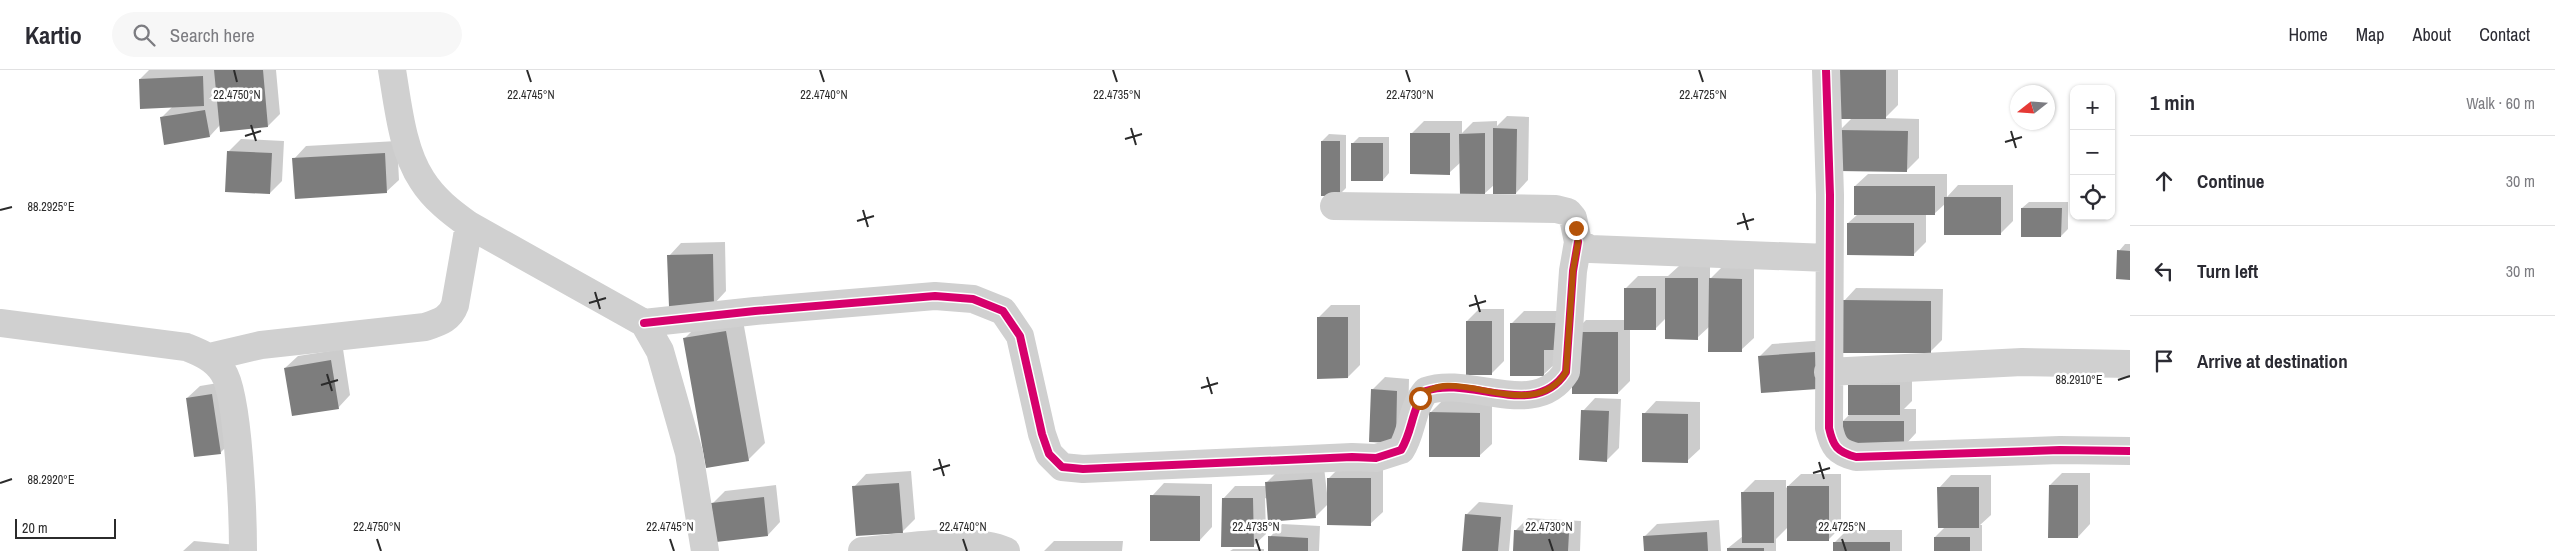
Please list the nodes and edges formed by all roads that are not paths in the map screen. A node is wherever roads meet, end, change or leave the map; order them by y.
1 (392, 70) edge
2 (1826, 70) edge
3 (1334, 206) dead end
4 (469, 225) junction
5 (1578, 242) junction
6 (1828, 258) junction
7 (0, 323) edge
8 (644, 324) junction
9 (210, 357) junction
10 (2130, 364) edge
11 (1828, 372) junction
12 (2130, 451) edge
13 (243, 551) edge
14 (705, 551) edge
15 (862, 551) edge
16 (1006, 551) edge

1 - 4 street
2 - 6 street
3 - 5 street
4 - 8 street
4 - 9 street
5 - 6 street
5 - 8 street
6 - 11 street
7 - 9 street
8 - 14 street
9 - 13 street
10 - 11 street
11 - 12 street
15 - 16 street

